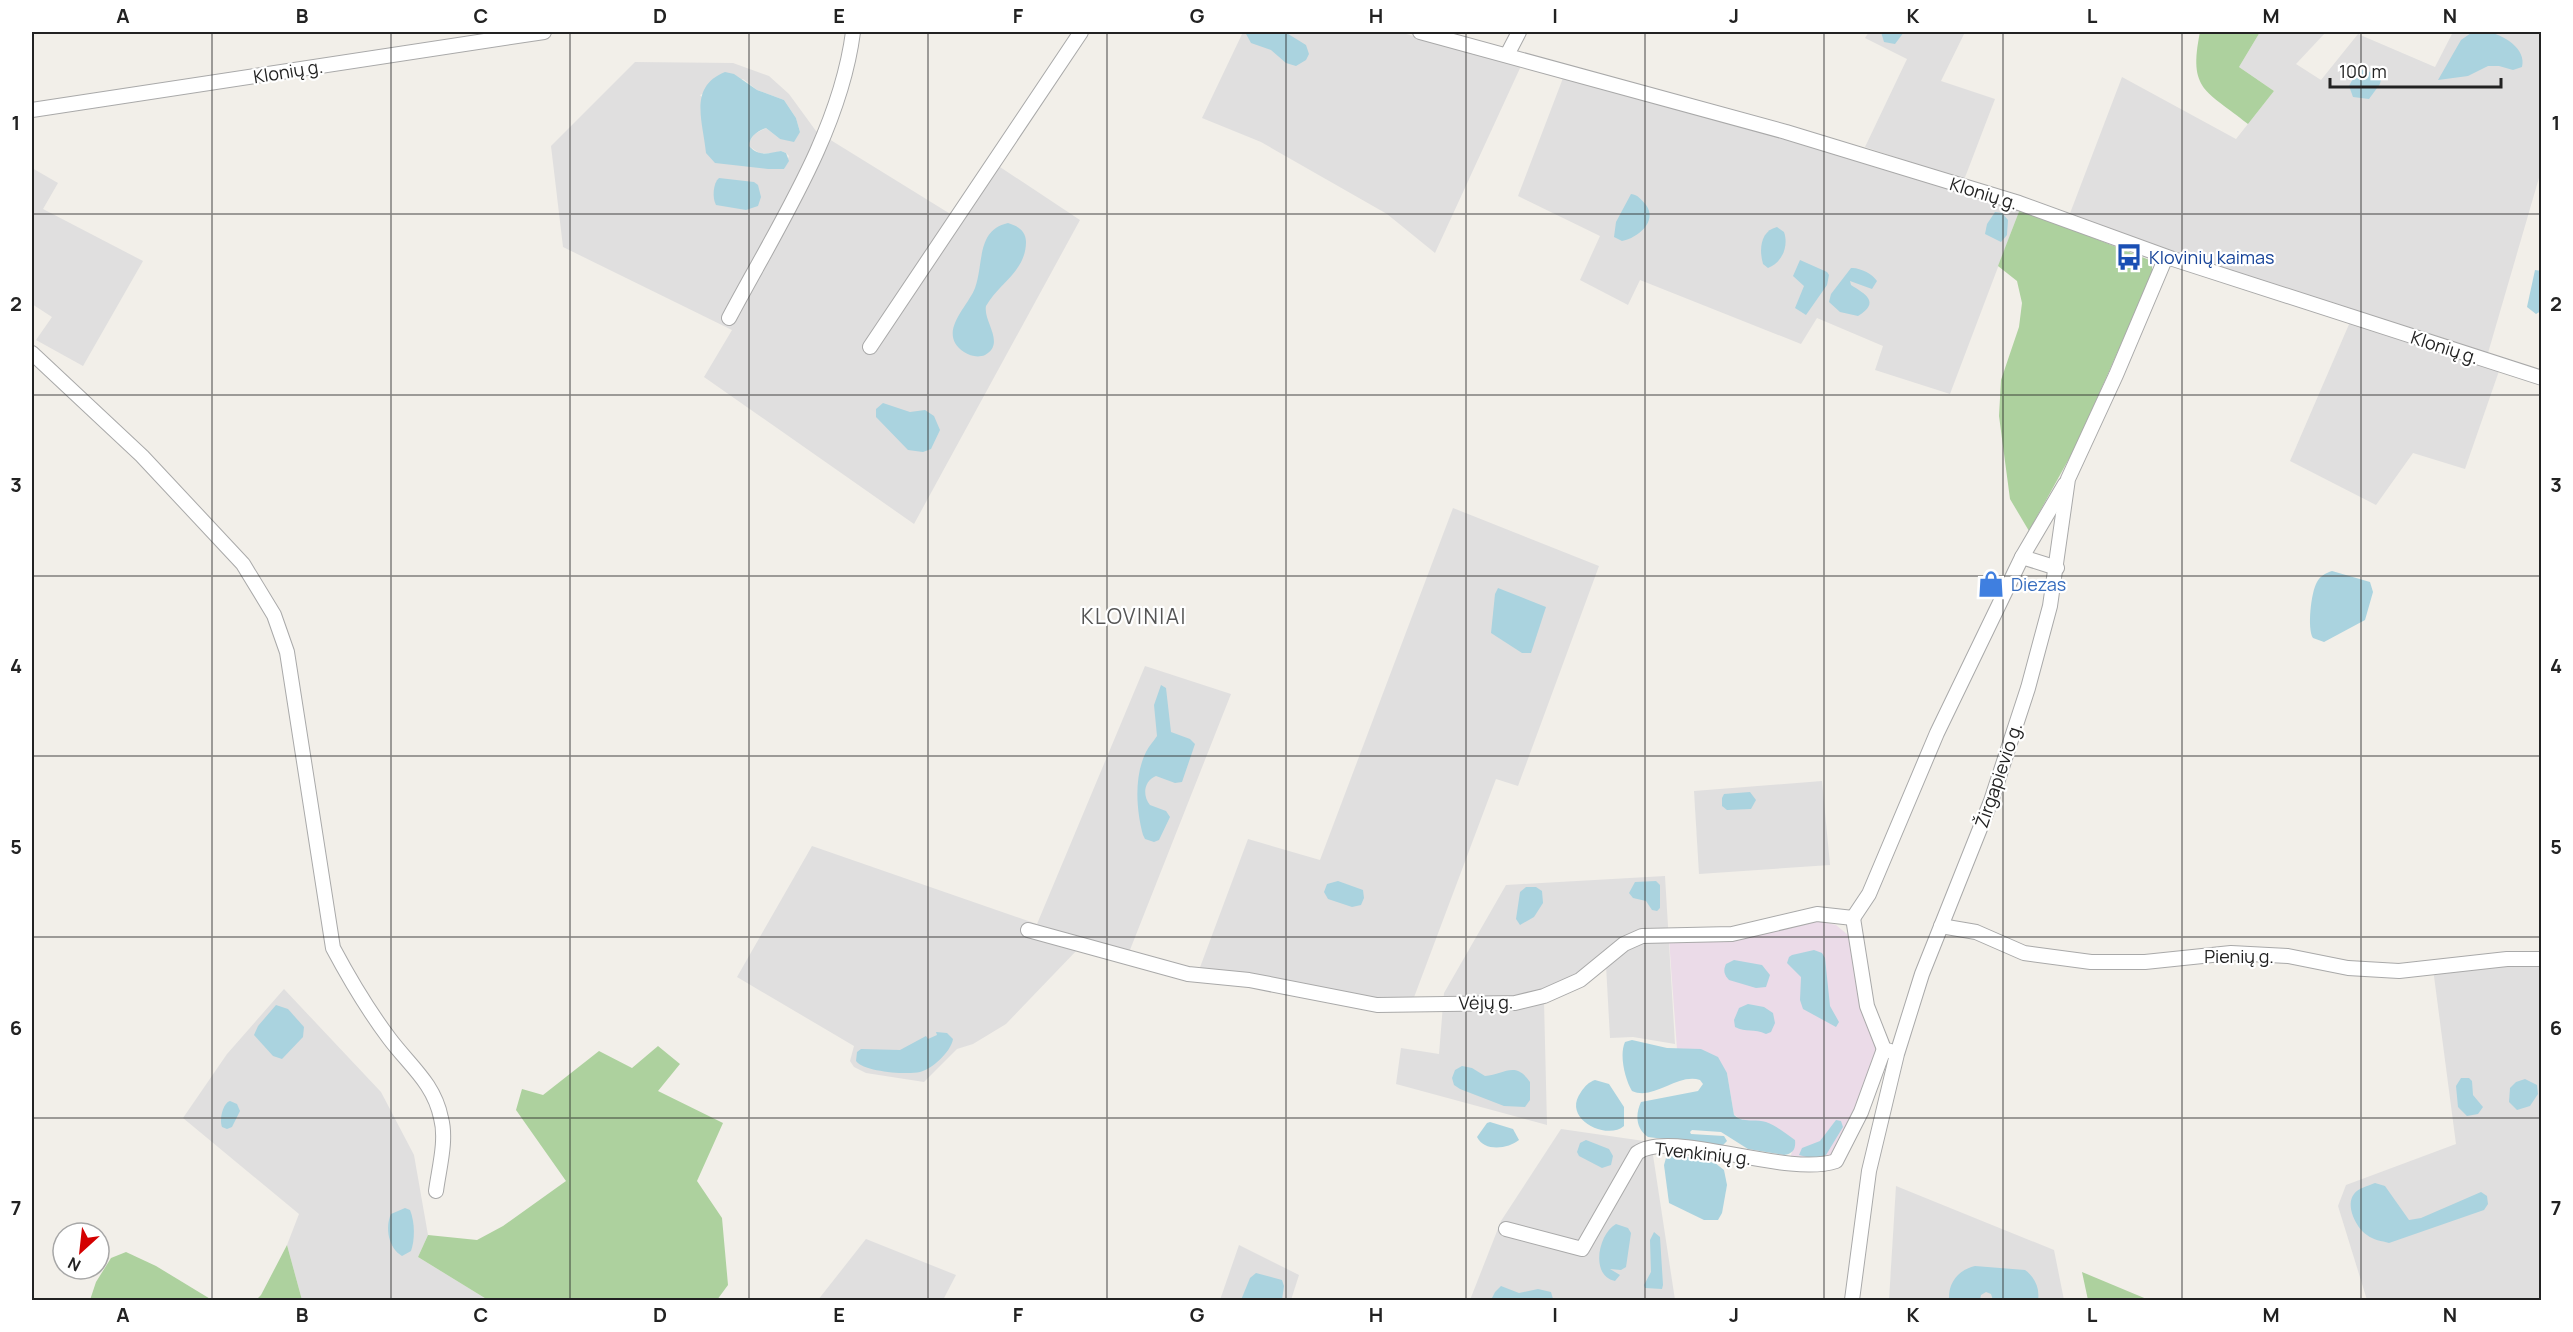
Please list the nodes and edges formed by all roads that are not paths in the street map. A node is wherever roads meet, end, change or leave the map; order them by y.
1 (544, 32) edge
2 (853, 32) edge
3 (1081, 32) edge
4 (1420, 32) edge
5 (1519, 32) edge
6 (1507, 55) junction
7 (32, 110) edge
8 (2166, 257) junction
9 (729, 318) dead end
10 (870, 347) dead end
11 (32, 353) edge
12 (2541, 378) edge
13 (2068, 479) junction
14 (2022, 557) junction
15 (2057, 567) junction
16 (1853, 918) junction
17 (1941, 926) junction
18 (1029, 930) dead end
19 (2541, 959) edge
20 (1890, 1051) junction
21 (436, 1191) dead end
22 (1506, 1229) dead end
23 (1852, 1300) edge

1 - 7 street, Klonių g.
2 - 9 street
3 - 10 street
4 - 6 street, Klonių g.
5 - 6 street
6 - 8 street, Klonių g.
8 - 12 street, Klonių g.
8 - 13 street, Žirgapievio g.
11 - 21 street
13 - 14 street
13 - 15 street, Žirgapievio g.
14 - 15 street
14 - 16 street
15 - 17 street, Žirgapievio g.
16 - 18 street, Vėjų g.
16 - 20 street
17 - 19 street, Pienių g.
17 - 20 street, Žirgapievio g.
20 - 22 street, Tvenkinių g.
20 - 23 street, Žirgapievio g.

